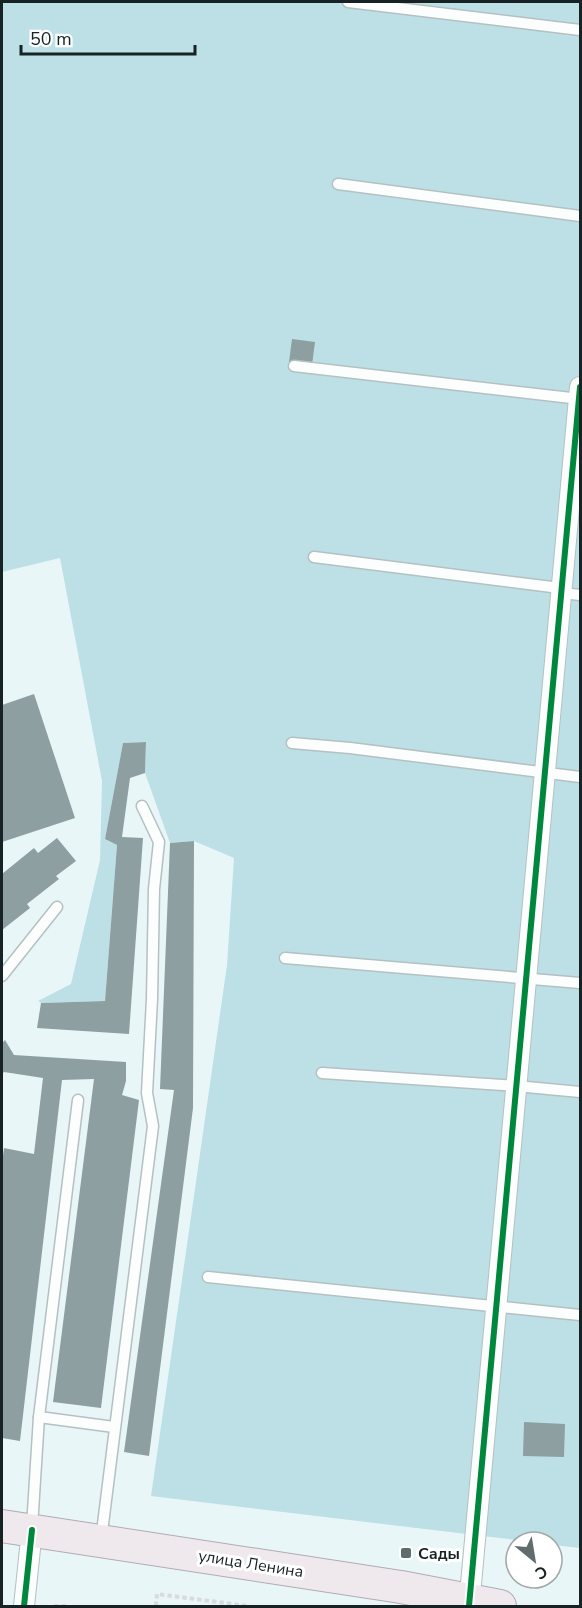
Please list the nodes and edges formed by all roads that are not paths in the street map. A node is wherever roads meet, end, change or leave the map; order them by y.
1 (348, 2) edge
2 (580, 30) edge
3 (338, 184) dead end
4 (580, 216) edge
5 (294, 366) dead end
6 (580, 395) edge
7 (314, 557) dead end
8 (571, 594) edge
9 (292, 743) dead end
10 (545, 773) junction
11 (580, 777) edge
12 (142, 806) dead end
13 (57, 907) dead end
14 (285, 958) dead end
15 (2, 976) edge
16 (526, 977) junction
17 (580, 983) edge
18 (322, 1073) dead end
19 (516, 1086) junction
20 (580, 1092) edge
21 (78, 1100) dead end
22 (208, 1277) dead end
23 (496, 1306) junction
24 (580, 1315) edge
25 (39, 1417) junction
26 (114, 1427) junction
27 (17, 1528) edge
28 (101, 1540) junction
29 (469, 1603) edge
30 (24, 1606) edge
31 (500, 1606) edge

1 - 2 lane
3 - 4 lane
5 - 6 lane
6 - 8 street
7 - 8 lane
8 - 10 street
9 - 10 lane
10 - 11 lane
10 - 16 street
12 - 26 lane
13 - 15 lane
14 - 16 lane
16 - 17 lane
16 - 19 street
18 - 19 lane
19 - 20 lane
19 - 23 street
21 - 25 lane
22 - 23 lane
23 - 24 lane
23 - 29 street
25 - 26 lane
25 - 27 lane
26 - 28 lane
27 - 28 main road, улица Ленина
27 - 30 street
28 - 29 main road, улица Ленина
29 - 31 main road, улица Ленина

